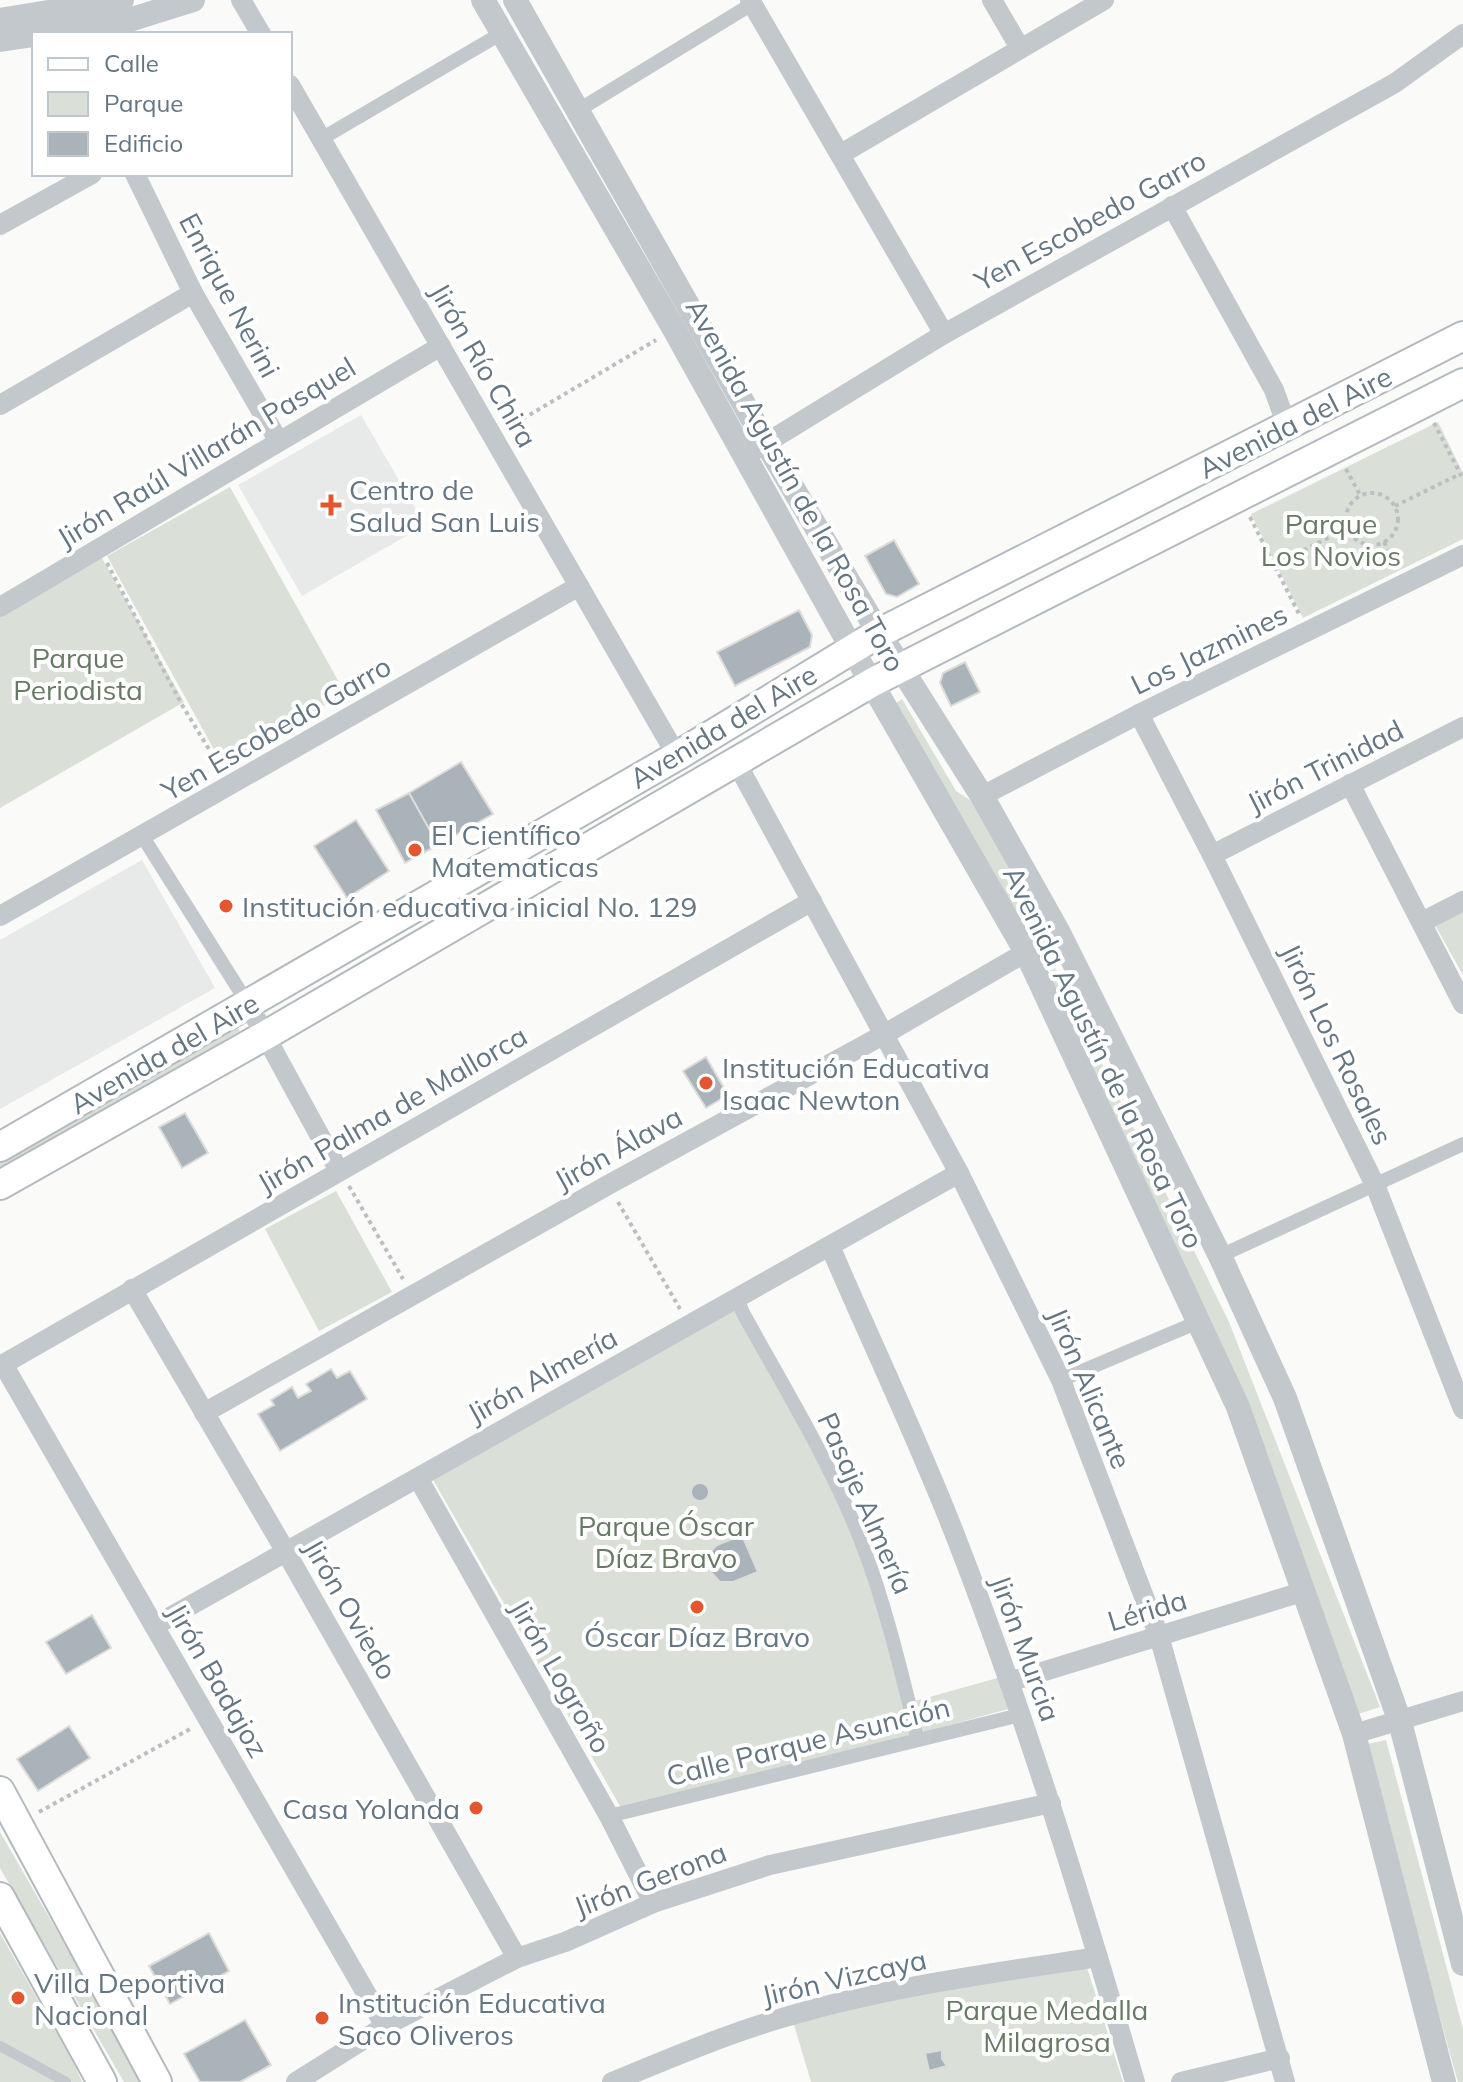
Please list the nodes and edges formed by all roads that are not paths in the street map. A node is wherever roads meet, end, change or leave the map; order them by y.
1 (193, 0) edge
2 (241, 0) edge
3 (483, 0) edge
4 (515, 0) edge
5 (992, 0) edge
6 (1104, 0) edge
7 (751, 2) edge
8 (108, 13) edge
9 (0, 20) edge
10 (49, 32) edge
11 (260, 32) edge
12 (502, 33) junction
13 (1463, 34) edge
14 (32, 35) edge
15 (0, 40) edge
16 (1020, 48) junction
17 (292, 88) edge
18 (577, 111) junction
19 (321, 139) junction
20 (841, 154) junction
21 (88, 176) edge
22 (136, 176) edge
23 (1172, 206) junction
24 (0, 225) edge
25 (193, 293) junction
26 (944, 334) junction
27 (1463, 336) edge
28 (441, 346) junction
29 (1463, 383) edge
30 (0, 405) edge
31 (1293, 423) junction
32 (278, 440) junction
33 (756, 449) junction
34 (1331, 461) junction
35 (1463, 555) edge
36 (579, 586) junction
37 (0, 607) edge
38 (879, 633) junction
39 (852, 649) junction
40 (901, 668) junction
41 (862, 688) junction
42 (1139, 714) junction
43 (1463, 727) edge
44 (677, 756) junction
45 (735, 760) junction
46 (1350, 784) junction
47 (982, 796) junction
48 (143, 837) junction
49 (1212, 855) junction
50 (812, 901) junction
51 (1463, 901) edge
52 (0, 916) edge
53 (1422, 922) junction
54 (1059, 933) junction
55 (1026, 952) junction
56 (248, 1004) junction
57 (1463, 1004) edge
58 (266, 1035) junction
59 (883, 1035) junction
60 (1463, 1144) edge
61 (0, 1147) edge
62 (339, 1171) junction
63 (959, 1173) junction
64 (0, 1185) edge
65 (1375, 1185) junction
66 (830, 1246) junction
67 (1220, 1256) junction
68 (132, 1289) junction
69 (737, 1298) junction
70 (1198, 1322) junction
71 (2, 1365) edge
72 (1061, 1380) junction
73 (1463, 1409) edge
74 (204, 1413) junction
75 (418, 1478) junction
76 (286, 1552) junction
77 (1302, 1592) junction
78 (154, 1626) junction
79 (1159, 1636) junction
80 (1009, 1682) junction
81 (1463, 1701) edge
82 (1020, 1715) junction
83 (1400, 1722) junction
84 (1354, 1734) junction
85 (918, 1740) junction
86 (0, 1791) edge
87 (1051, 1803) junction
88 (609, 1816) junction
89 (0, 1897) edge
90 (653, 1903) junction
91 (1098, 1957) junction
92 (517, 1958) junction
93 (1463, 1964) edge
94 (385, 2026) junction
95 (0, 2046) edge
96 (1280, 2058) junction
97 (66, 2082) edge
98 (102, 2082) edge
99 (157, 2082) edge
100 (296, 2082) edge
101 (612, 2082) edge
102 (1135, 2082) edge
103 (1181, 2082) edge
104 (1285, 2082) edge
105 (1444, 2082) edge

1 - 8 street
2 - 11 street
3 - 12 street, Avenida Agustín de la Rosa Toro
4 - 18 street, Avenida Agustín de la Rosa Toro
5 - 16 street
6 - 16 street
7 - 18 street
7 - 20 street
8 - 9 street
8 - 10 street
12 - 19 street
12 - 33 street, Avenida Agustín de la Rosa Toro
13 - 23 street, Yen Escobedo Garro
14 - 15 street
16 - 20 street
17 - 19 street, Jirón Río Chira
18 - 33 street, Avenida Agustín de la Rosa Toro
19 - 28 street, Jirón Río Chira
20 - 26 street
21 - 24 street
22 - 25 street, Enrique Nerini
23 - 26 street, Yen Escobedo Garro
23 - 31 street
25 - 30 street
25 - 32 street, Enrique Nerini
26 - 33 street, Yen Escobedo Garro
27 - 31 main road, Avenida del Aire
28 - 32 street, Jirón Raúl Villarán Pasquel
28 - 36 street, Jirón Río Chira
29 - 34 main road, Avenida del Aire
31 - 34 main road
31 - 38 main road, Avenida del Aire
32 - 37 street, Jirón Raúl Villarán Pasquel
33 - 38 street, Avenida Agustín de la Rosa Toro
33 - 39 street, Avenida Agustín de la Rosa Toro
34 - 40 main road, Avenida del Aire
35 - 42 street, Los Jazmines
36 - 44 street, Jirón Río Chira
36 - 48 street, Yen Escobedo Garro
38 - 39 main road, Avenida del Aire
38 - 40 street, Avenida Agustín de la Rosa Toro
39 - 41 street, Avenida Agustín de la Rosa Toro
39 - 44 main road, Avenida del Aire
40 - 41 main road, Avenida del Aire
40 - 47 street, Avenida Agustín de la Rosa Toro
41 - 45 main road, Avenida del Aire
41 - 55 street, Avenida Agustín de la Rosa Toro
42 - 47 street, Los Jazmines
42 - 49 street, Jirón Los Rosales
43 - 46 street, Jirón Trinidad
44 - 56 main road, Avenida del Aire
45 - 50 street, Jirón Alicante
45 - 58 main road, Avenida del Aire
46 - 49 street, Jirón Trinidad
46 - 53 street
47 - 54 street, Avenida Agustín de la Rosa Toro
48 - 52 street, Yen Escobedo Garro
48 - 56 street
49 - 65 street, Jirón Los Rosales
50 - 59 street, Jirón Alicante
50 - 62 street, Jirón Palma de Mallorca
51 - 53 street
53 - 57 street
54 - 55 street, Jirón Álava
54 - 67 street, Avenida Agustín de la Rosa Toro
55 - 59 street, Jirón Álava
55 - 70 street, Avenida Agustín de la Rosa Toro
56 - 58 street
56 - 61 main road, Avenida del Aire
58 - 62 street
58 - 64 main road, Avenida del Aire
59 - 63 street, Jirón Alicante
59 - 74 street, Jirón Álava
60 - 65 street
62 - 68 street, Jirón Palma de Mallorca
63 - 66 street, Jirón Almería
63 - 72 street, Jirón Alicante
65 - 67 street
65 - 73 street, Jirón Los Rosales
66 - 69 street, Jirón Almería
66 - 80 street, Jirón Murcia
67 - 83 street, Avenida Agustín de la Rosa Toro
68 - 71 street, Jirón Palma de Mallorca
68 - 74 street, Jirón Oviedo
69 - 75 street, Jirón Almería
69 - 85 street, Pasaje Almería
70 - 72 street
70 - 77 street, Avenida Agustín de la Rosa Toro
71 - 78 street, Jirón Badajoz
72 - 79 street, Jirón Alicante
74 - 76 street, Jirón Oviedo
75 - 76 street, Jirón Almería
75 - 88 street, Jirón Logroño
76 - 78 street, Jirón Almería
76 - 92 street, Jirón Oviedo
77 - 79 street, Lérida
77 - 84 street, Avenida Agustín de la Rosa Toro
78 - 94 street, Jirón Badajoz
79 - 80 street, Lérida
79 - 96 street, Jirón Alicante
80 - 82 street, Jirón Murcia
81 - 83 street
82 - 85 street, Calle Parque Asunción
82 - 87 street, Jirón Murcia
83 - 84 street
83 - 93 street, Avenida Agustín de la Rosa Toro
84 - 105 street, Avenida Agustín de la Rosa Toro
85 - 88 street, Calle Parque Asunción
86 - 99 main road
87 - 90 street, Jirón Gerona
87 - 91 street, Jirón Murcia
88 - 90 street, Jirón Logroño
89 - 98 main road
90 - 92 street, Jirón Gerona
91 - 101 street, Jirón Vizcaya
91 - 102 street, Jirón Murcia
92 - 94 street, Jirón Gerona
94 - 100 street, Jirón Gerona
95 - 97 lane
96 - 103 street
96 - 104 street, Jirón Alicante

